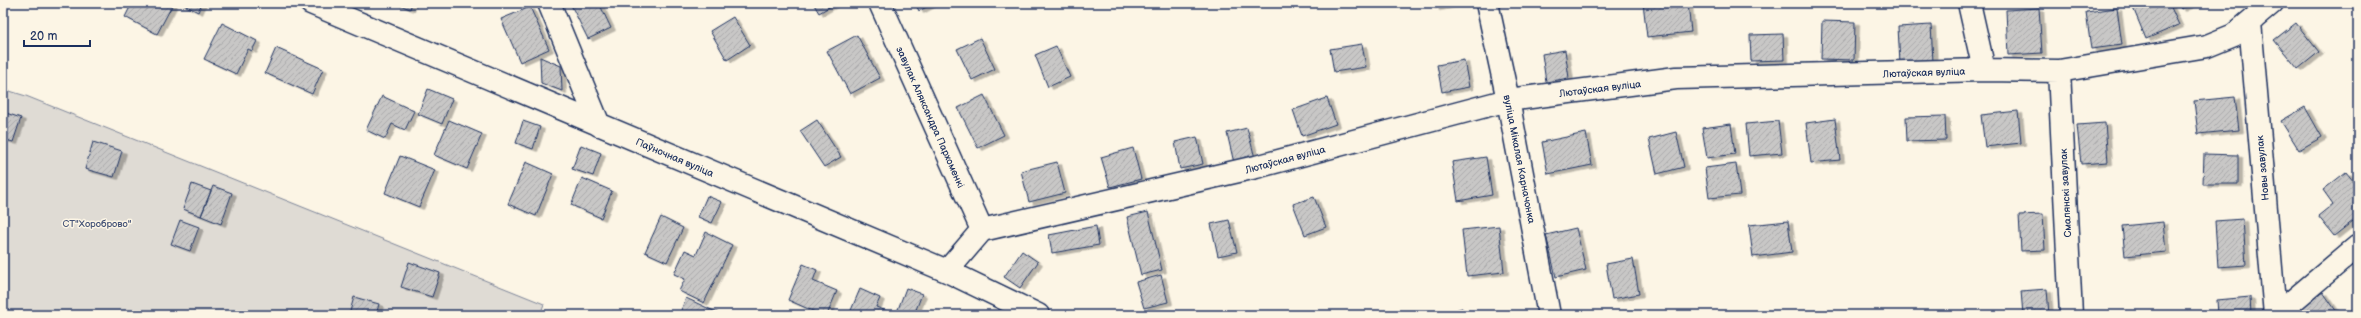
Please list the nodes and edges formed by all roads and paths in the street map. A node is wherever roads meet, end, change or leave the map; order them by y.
1 (311, 3) edge
2 (549, 3) edge
3 (880, 3) edge
4 (1487, 3) edge
5 (1969, 3) edge
6 (2272, 3) edge
7 (2250, 22) junction
8 (1984, 70) junction
9 (2060, 71) junction
10 (1508, 100) junction
11 (599, 125) junction
12 (982, 230) junction
13 (2358, 246) edge
14 (947, 271) junction
15 (1038, 315) edge
16 (1549, 315) edge
17 (2071, 315) edge
18 (2275, 315) edge

1 - 11 street, Паўночная вуліца
2 - 11 street
3 - 12 street, завулак Аляксандра Пархоменкі
4 - 10 street, вуліца Мікалая Карначонка
5 - 8 street
6 - 7 street, Лютаўская вуліца
7 - 9 street, Лютаўская вуліца
7 - 18 street, Новы завулак
8 - 9 street, Лютаўская вуліца
8 - 10 street, Лютаўская вуліца
9 - 17 street, Смалянскі завулак
10 - 12 street, Лютаўская вуліца
10 - 16 street, вуліца Мікалая Карначонка
11 - 14 street, Паўночная вуліца
12 - 14 street
13 - 18 street
14 - 15 street, Паўночная вуліца

